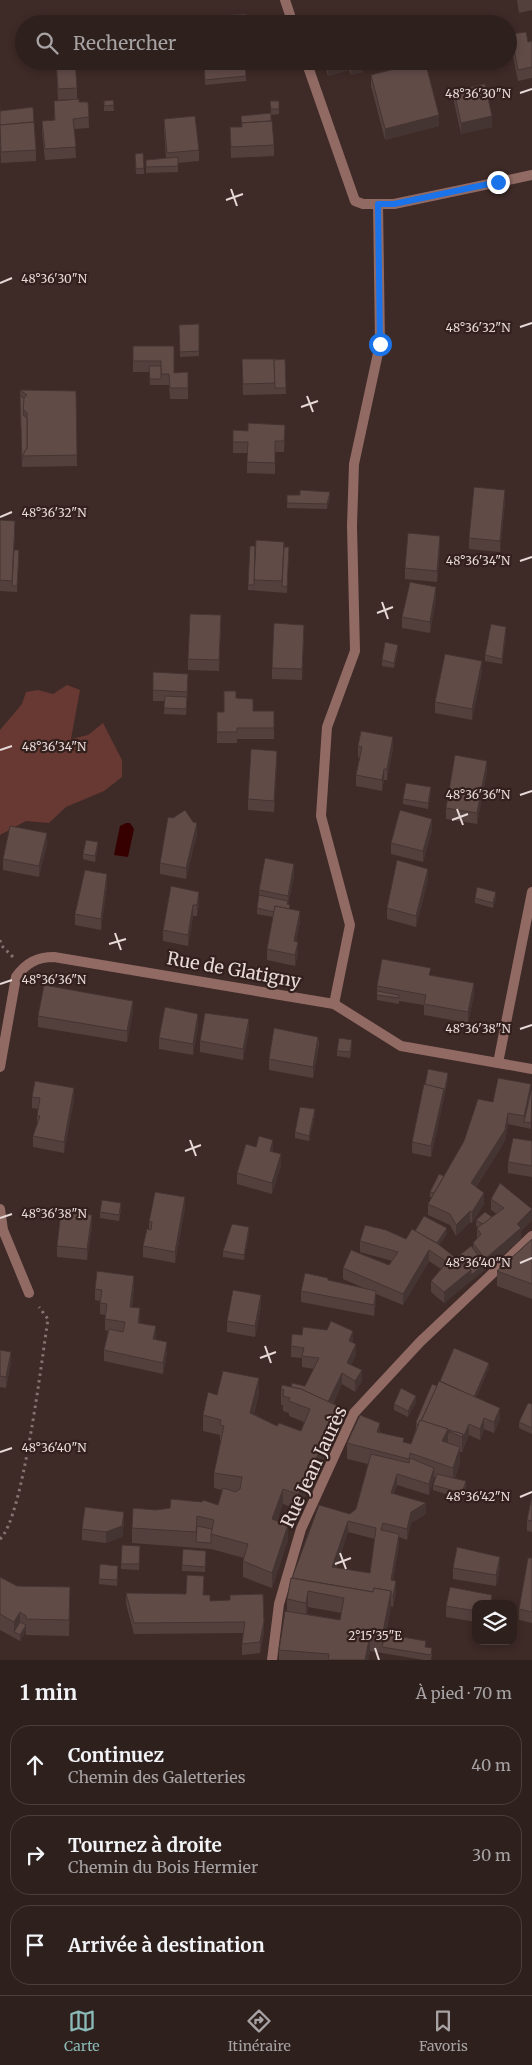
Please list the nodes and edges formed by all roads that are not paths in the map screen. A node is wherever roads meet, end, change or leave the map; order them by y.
1 (285, 0) edge
2 (290, 15) edge
3 (309, 70) edge
4 (532, 175) edge
5 (378, 204) junction
6 (532, 892) edge
7 (334, 1004) junction
8 (498, 1063) junction
9 (0, 1067) edge
10 (532, 1069) edge
11 (0, 1209) edge
12 (532, 1236) edge
13 (29, 1293) road end
14 (272, 1660) edge

1 - 2 street
3 - 5 street
4 - 5 street
5 - 7 street
6 - 8 street
7 - 8 street, Rue de Glatigny
7 - 9 street, Rue de Glatigny
8 - 10 street, Rue de Glatigny
11 - 13 street
12 - 14 street, Rue Jean Jaurès

